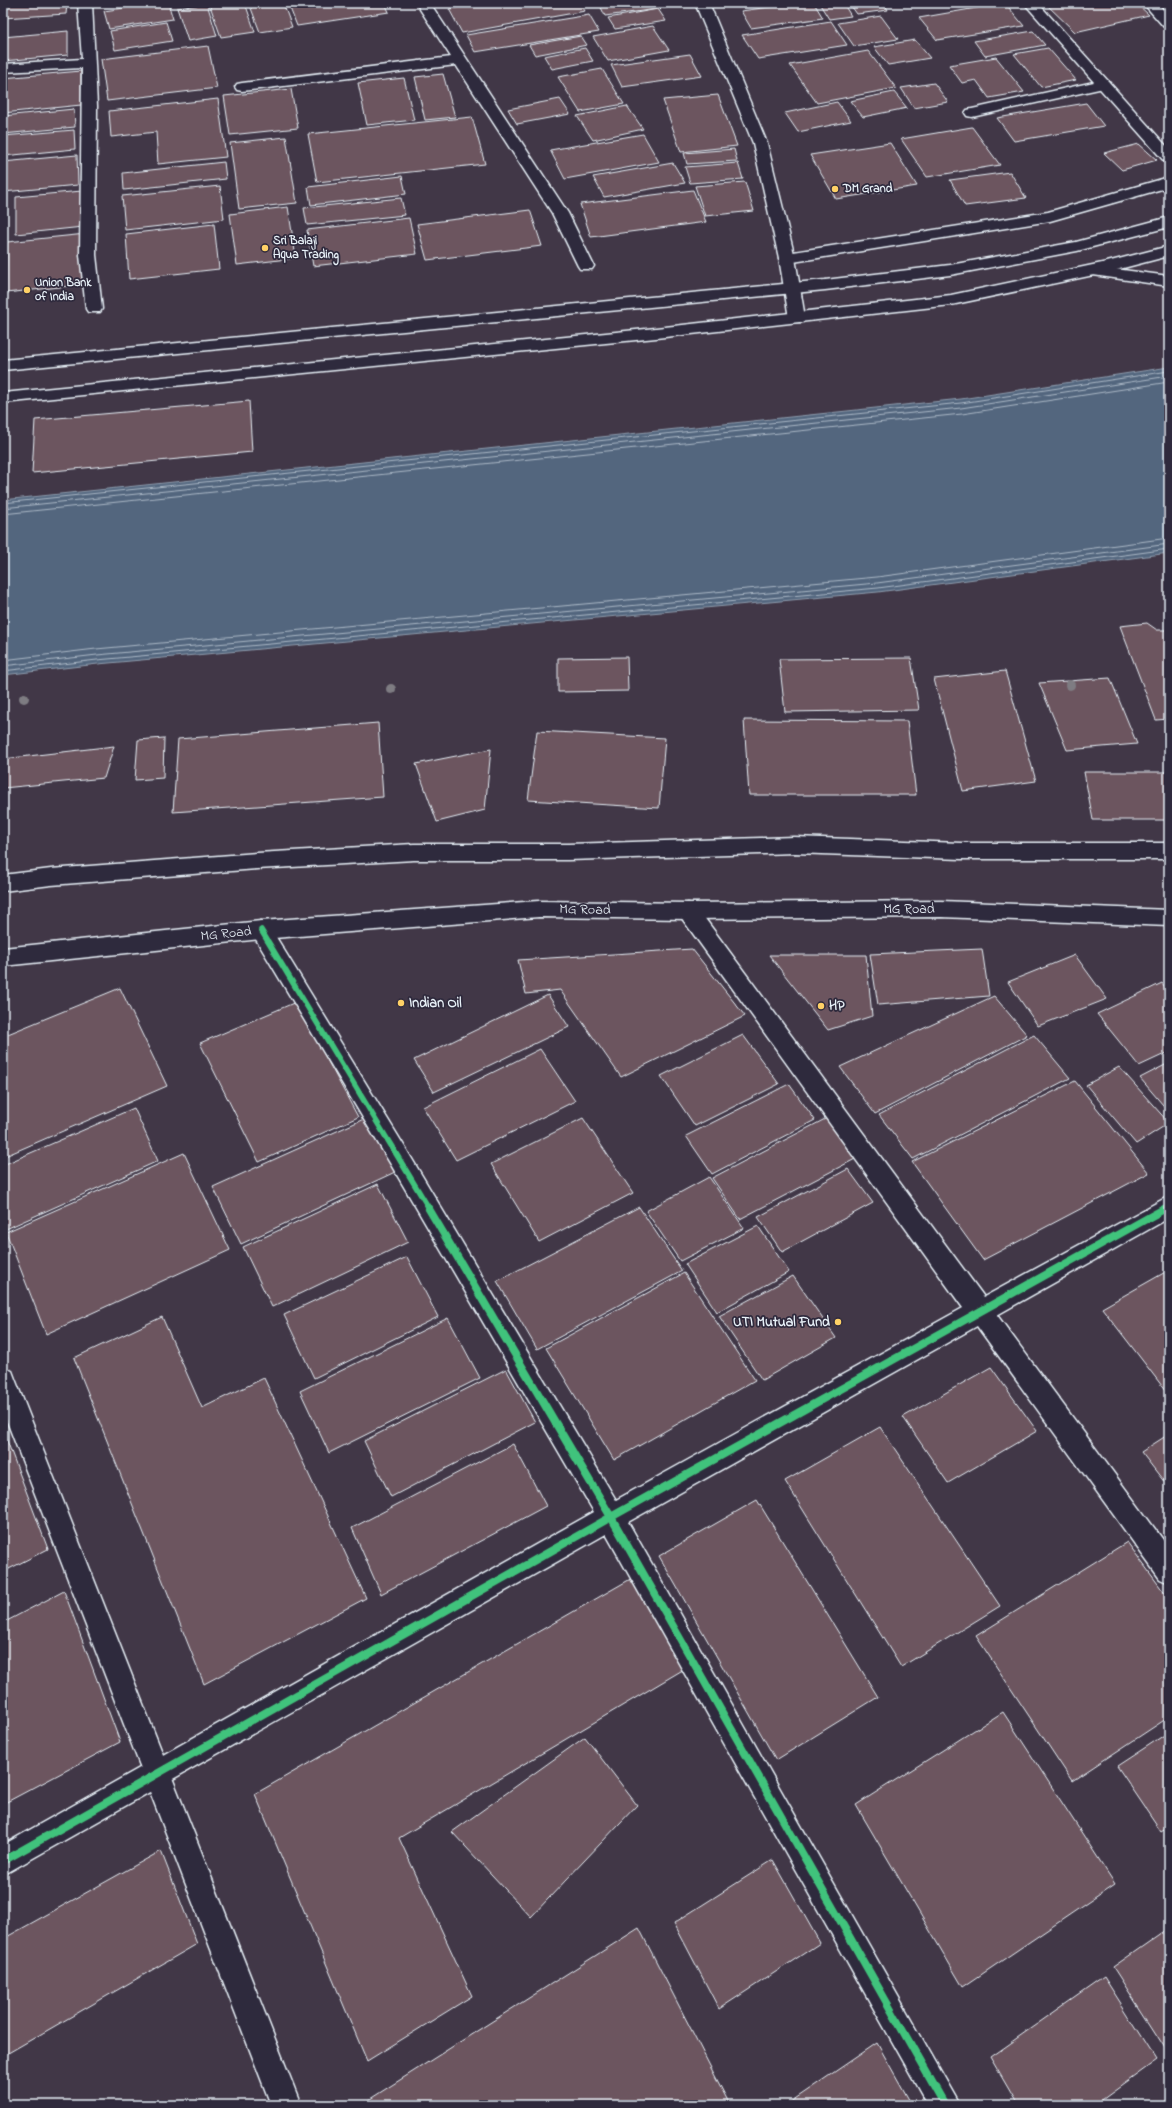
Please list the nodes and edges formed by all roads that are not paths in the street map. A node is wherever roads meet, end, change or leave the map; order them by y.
1 (85, 3) edge
2 (423, 3) edge
3 (702, 3) edge
4 (1031, 3) edge
5 (1150, 3) edge
6 (1169, 24) edge
7 (460, 60) junction
8 (89, 63) junction
9 (3, 68) edge
10 (1103, 84) junction
11 (242, 87) dead end
12 (972, 113) dead end
13 (1169, 158) edge
14 (1169, 182) edge
15 (1169, 222) edge
16 (1169, 251) edge
17 (787, 258) junction
18 (586, 266) dead end
19 (1092, 271) junction
20 (1169, 281) edge
21 (793, 288) junction
22 (94, 309) dead end
23 (797, 318) junction
24 (3, 365) edge
25 (3, 398) edge
26 (1169, 851) edge
27 (3, 883) edge
28 (688, 911) junction
29 (1169, 918) edge
30 (261, 930) junction
31 (3, 957) edge
32 (1169, 1206) edge
33 (980, 1311) junction
34 (3, 1379) edge
35 (611, 1517) junction
36 (1169, 1570) edge
37 (157, 1773) junction
38 (3, 1861) edge
39 (286, 2105) edge
40 (945, 2105) edge

1 - 8 main road
2 - 7 main road
3 - 17 main road
4 - 10 main road
5 - 6 main road
7 - 11 main road
7 - 18 main road
8 - 9 main road
8 - 22 main road
10 - 12 main road
10 - 13 main road
14 - 17 main road
15 - 21 main road
16 - 19 main road
17 - 21 main road
19 - 20 main road
19 - 23 main road
21 - 23 main road
21 - 24 main road
23 - 25 main road
26 - 27 main road
28 - 29 main road, MG Road
28 - 30 main road, MG Road
28 - 33 main road
30 - 31 main road, MG Road
30 - 35 main road
32 - 33 main road
33 - 35 main road
33 - 36 main road
34 - 37 main road
35 - 37 main road
35 - 40 main road
37 - 38 main road
37 - 39 main road

